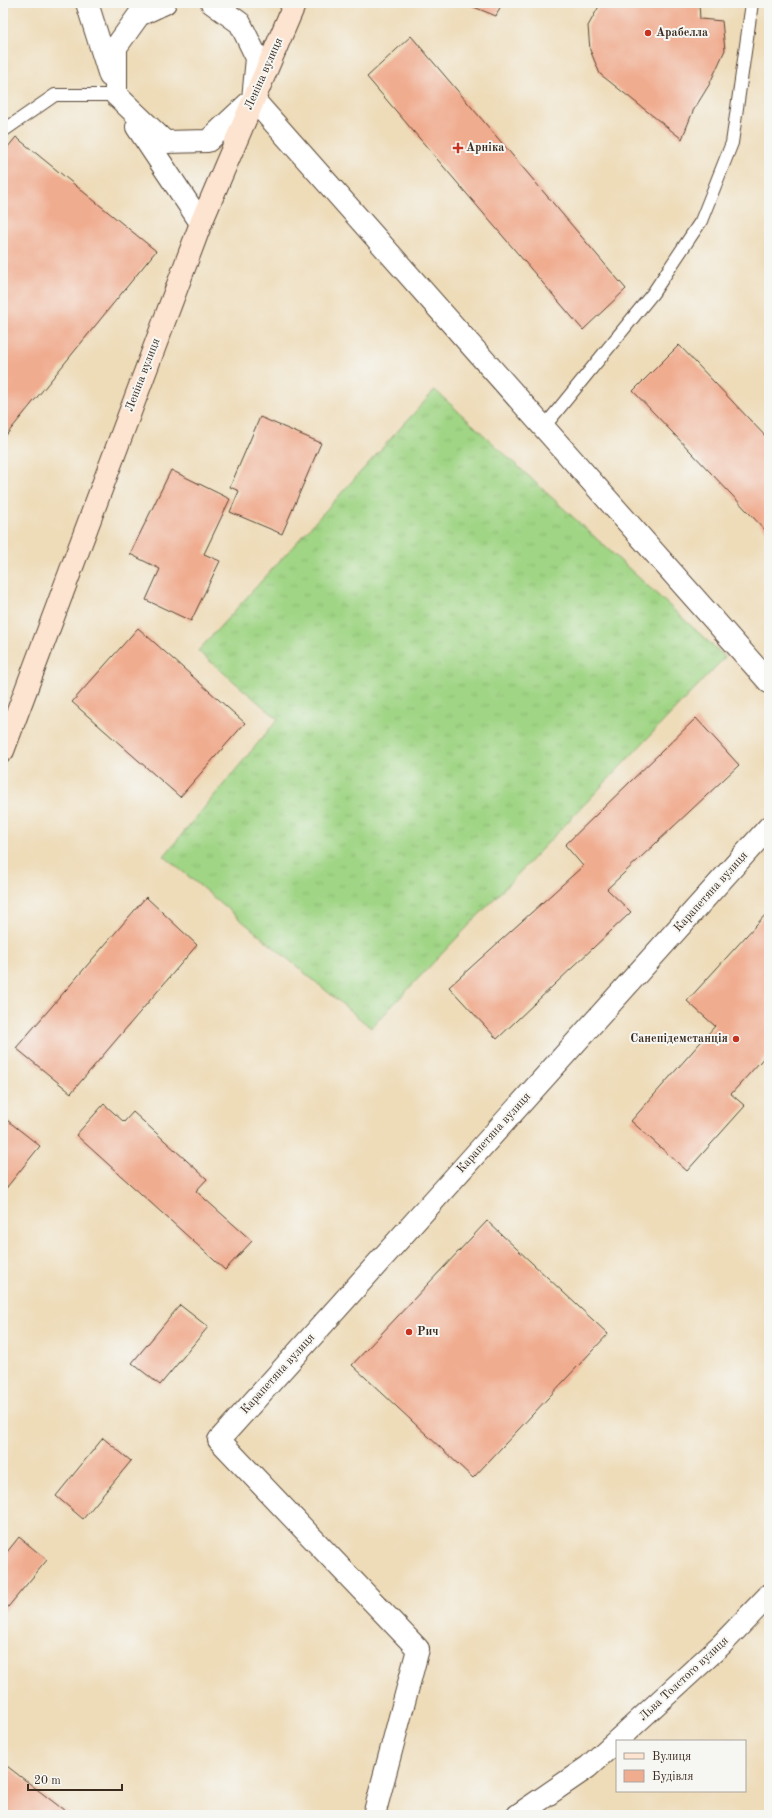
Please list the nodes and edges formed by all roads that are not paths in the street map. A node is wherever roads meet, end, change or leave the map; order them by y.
1 (87, 3) edge
2 (165, 3) edge
3 (212, 3) edge
4 (295, 3) edge
5 (752, 3) edge
6 (116, 95) junction
7 (253, 99) junction
8 (3, 131) edge
9 (201, 223) junction
10 (544, 427) junction
11 (769, 682) edge
12 (3, 751) edge
13 (769, 827) edge
14 (769, 1595) edge
15 (617, 1740) edge
16 (616, 1741) edge
17 (374, 1815) edge
18 (518, 1815) edge

1 - 6 street
2 - 6 street
3 - 7 street
4 - 7 main road, Леніна вулиця
5 - 10 lane
6 - 7 street
6 - 8 lane
6 - 9 street
7 - 9 main road, Леніна вулиця
7 - 10 street
9 - 12 main road, Леніна вулиця
10 - 11 street
13 - 17 street, Карапетяна вулиця
14 - 15 street, Льва Толстого вулиця
16 - 18 street, Льва Толстого вулиця

